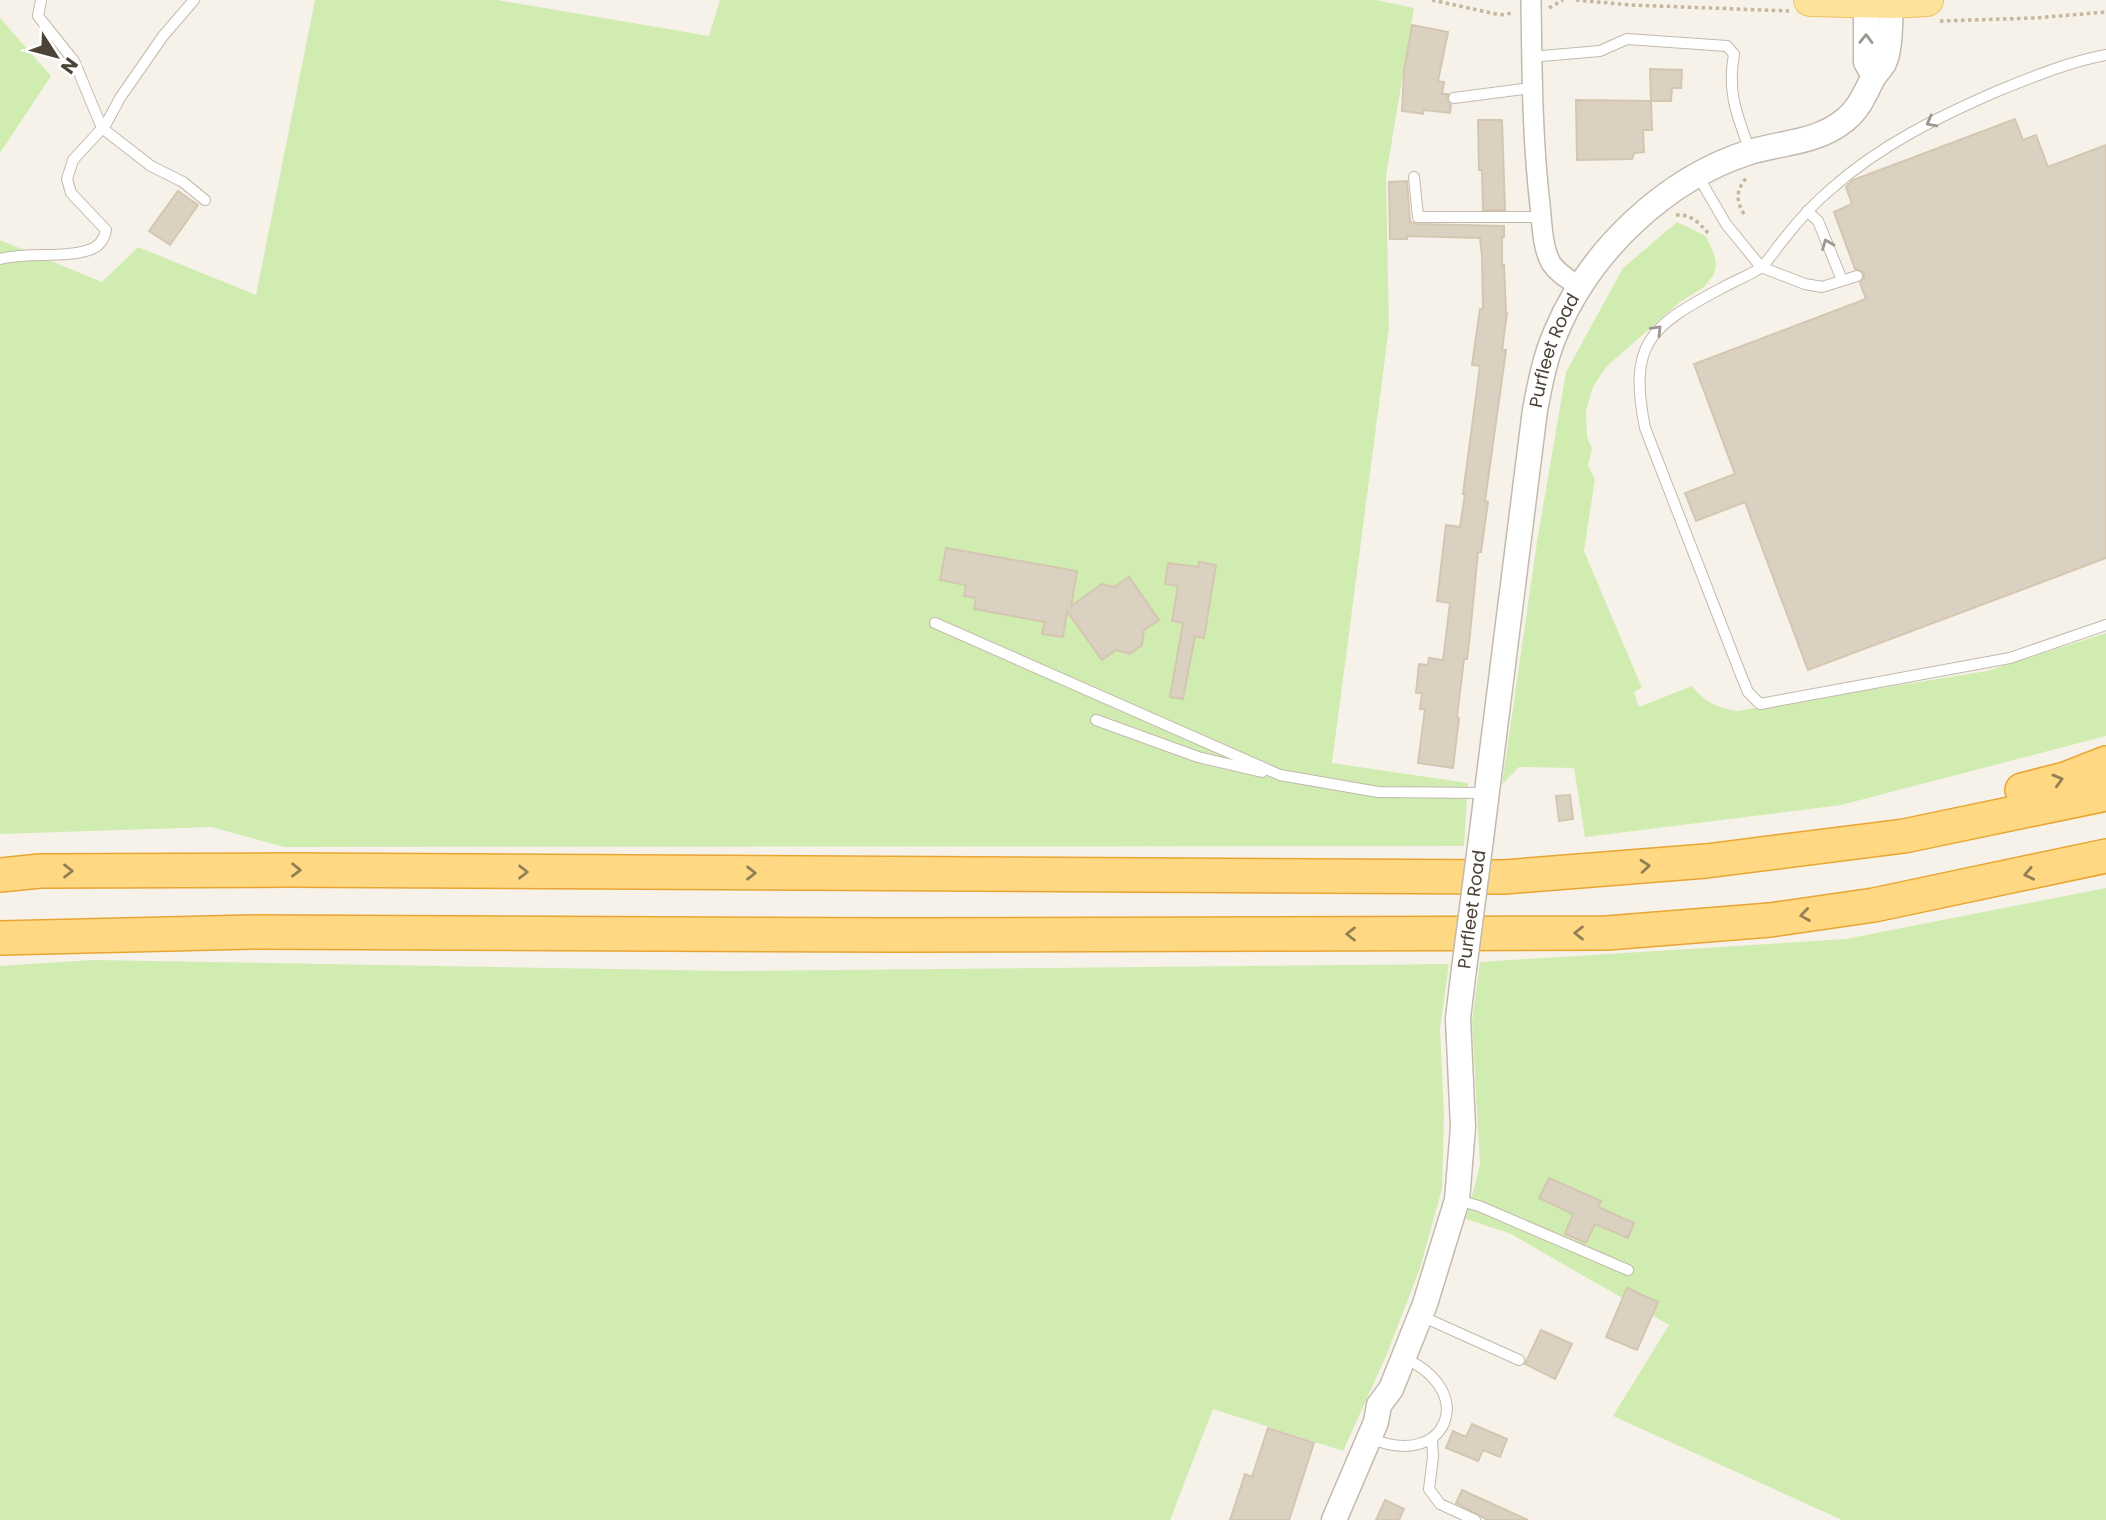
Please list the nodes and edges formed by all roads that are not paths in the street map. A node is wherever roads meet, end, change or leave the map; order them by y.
1 (41, 0) edge
2 (194, 0) edge
3 (1879, 1) edge
4 (1805, 5) edge
5 (1537, 7) edge
6 (1929, 10) edge
7 (2106, 55) edge
8 (1530, 57) junction
9 (1531, 88) junction
10 (1454, 98) dead end
11 (102, 128) junction
12 (1750, 152) junction
13 (1698, 175) junction
14 (1414, 177) dead end
15 (205, 200) dead end
16 (1807, 211) junction
17 (1542, 217) junction
18 (0, 259) edge
19 (1761, 267) junction
20 (1857, 276) dead end
21 (1842, 280) junction
22 (1580, 287) junction
23 (935, 622) dead end
24 (2106, 625) edge
25 (1096, 720) dead end
26 (2106, 763) edge
27 (1280, 775) junction
28 (1486, 793) junction
29 (2106, 794) edge
30 (1904, 836) junction
31 (2106, 856) edge
32 (0, 875) edge
33 (0, 938) edge
34 (1457, 1200) junction
35 (1628, 1270) dead end
36 (1420, 1316) junction
37 (1404, 1358) junction
38 (1519, 1360) dead end
39 (1370, 1437) junction
40 (1432, 1439) junction
41 (1334, 1520) edge
42 (1475, 1520) edge

1 - 11 lane
2 - 11 lane
3 - 4 main road
3 - 6 main road
3 - 12 street, Purfleet Road
5 - 8 street, Purfleet Road
7 -> 16 lane
8 - 9 street, Purfleet Road
8 - 12 lane
9 - 10 lane
9 - 17 street, Purfleet Road
11 - 15 lane
11 - 18 lane
12 - 13 street, Purfleet Road
13 - 19 lane
13 - 22 street, Purfleet Road
14 - 17 lane
16 - 19 lane
21 -> 16 lane
17 - 22 street, Purfleet Road
19 - 21 lane
24 -> 19 lane
20 - 21 lane
22 - 28 street, Purfleet Road
23 - 27 lane
25 - 27 lane
30 -> 26 highway
27 - 28 lane
28 - 34 street, Purfleet Road, bridge
29 - 30 highway
32 -> 30 highway
31 -> 33 highway
34 - 35 lane
34 - 36 street, Purfleet Road
36 - 37 street, Purfleet Road
36 - 38 lane
37 - 39 street, Purfleet Road
37 - 40 lane
39 - 40 lane
39 - 41 street, Purfleet Road
40 - 42 lane

